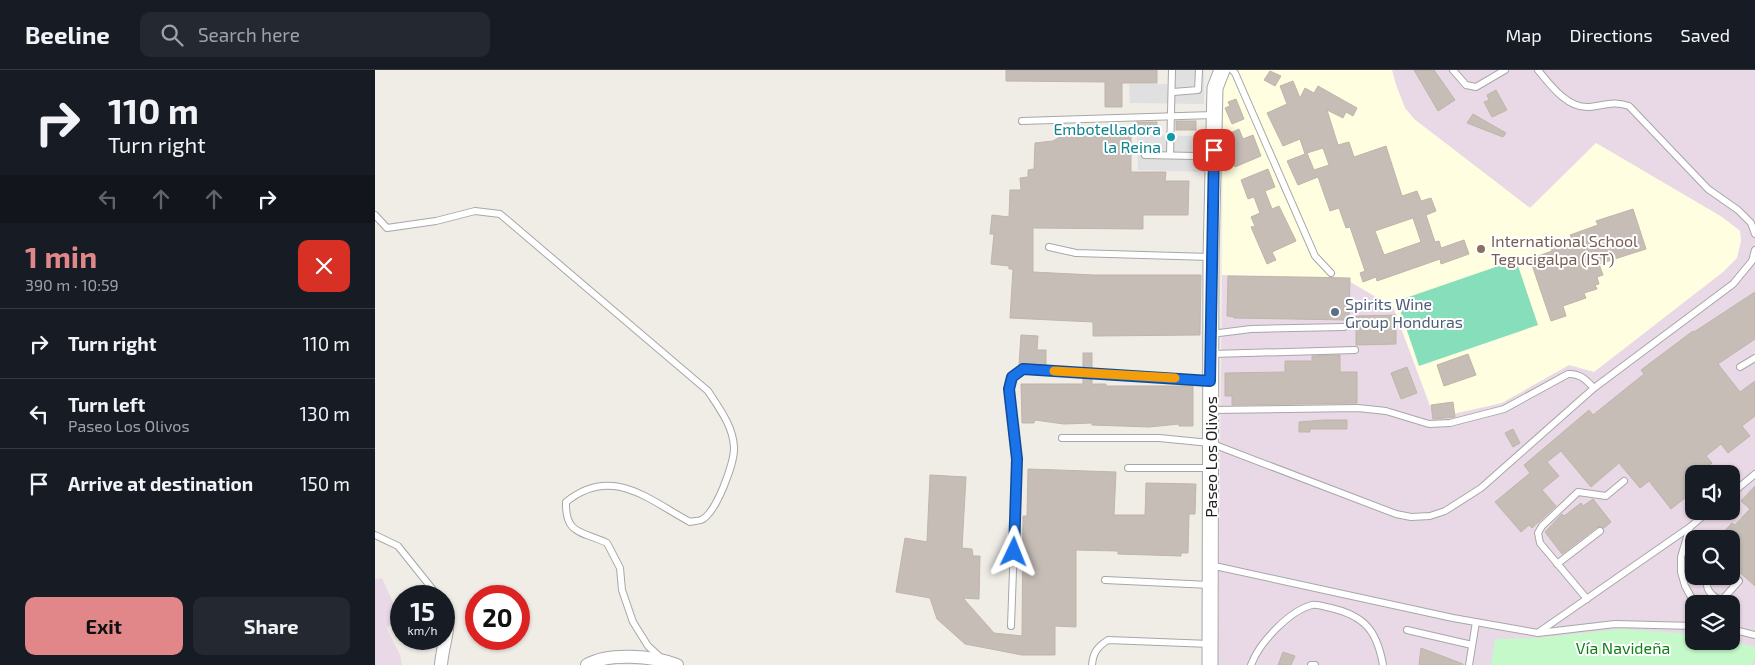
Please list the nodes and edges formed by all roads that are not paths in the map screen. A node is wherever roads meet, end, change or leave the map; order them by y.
1 (1173, 70) edge
2 (1199, 70) edge
3 (1222, 70) edge
4 (1232, 70) edge
5 (1453, 70) edge
6 (1505, 70) edge
7 (1538, 70) edge
8 (1173, 92) junction
9 (1171, 115) junction
10 (1215, 115) junction
11 (1022, 121) dead end
12 (1145, 155) dead end
13 (1170, 155) junction
14 (1196, 156) dead end
15 (375, 215) edge
16 (1755, 234) edge
17 (1049, 247) dead end
18 (1755, 250) edge
19 (1211, 257) junction
20 (1331, 273) dead end
21 (1344, 327) dead end
22 (1211, 334) junction
23 (1355, 350) dead end
24 (1211, 354) junction
25 (1755, 358) edge
26 (1740, 366) dead end
27 (1210, 381) junction
28 (1594, 388) junction
29 (1210, 410) junction
30 (1062, 438) dead end
31 (1210, 443) junction
32 (1129, 468) dead end
33 (1210, 468) junction
34 (1755, 474) edge
35 (1624, 481) dead end
36 (1740, 486) edge
37 (1700, 520) edge
38 (1690, 530) edge
39 (1600, 531) dead end
40 (1685, 533) edge
41 (375, 535) edge
42 (1685, 545) edge
43 (1557, 564) junction
44 (1210, 566) junction
45 (1105, 580) dead end
46 (429, 585) edge
47 (1210, 585) junction
48 (1707, 585) edge
49 (1736, 585) edge
50 (1690, 595) edge
51 (1587, 599) junction
52 (1476, 622) junction
53 (1011, 626) dead end
54 (1685, 626) edge
55 (1407, 630) dead end
56 (1740, 632) edge
57 (1538, 633) junction
58 (1755, 635) edge
59 (1210, 644) junction
60 (1472, 645) junction
61 (442, 650) edge
62 (662, 659) junction
63 (441, 665) edge
64 (587, 665) edge
65 (677, 665) edge
66 (1092, 665) edge
67 (1210, 665) edge
68 (1251, 665) edge
69 (1383, 665) edge
70 (1469, 665) edge

1 - 8 lane
2 - 8 lane
3 - 10 street, Paseo Los Olivos
4 - 20 lane
5 - 6 lane
7 - 16 lane
8 - 9 lane
9 - 10 lane
9 - 11 lane
9 - 13 lane
10 - 19 street, Paseo Los Olivos
12 - 13 lane
13 - 14 lane
15 - 62 lane
17 - 19 lane
18 - 28 lane
19 - 22 street, Paseo Los Olivos
21 - 22 lane
22 - 24 street, Paseo Los Olivos
23 - 24 lane
24 - 27 street, Paseo Los Olivos
25 - 26 lane
27 - 29 street, Paseo Los Olivos
27 - 53 lane
28 - 29 lane
28 - 31 lane
29 - 31 street, Paseo Los Olivos
30 - 31 lane
31 - 33 street, Paseo Los Olivos
32 - 33 lane
33 - 44 street, Paseo Los Olivos
34 - 36 lane
35 - 43 lane
37 - 38 lane
39 - 43 lane
40 - 51 lane
41 - 46 lane
42 - 50 lane
43 - 51 lane
44 - 47 street, Paseo Los Olivos
44 - 52 lane
45 - 47 lane
47 - 59 street, Paseo Los Olivos
48 - 49 lane
51 - 57 lane
52 - 57 lane
52 - 60 lane
54 - 57 lane
55 - 60 lane
56 - 58 lane
59 - 66 lane
59 - 67 street, Paseo Los Olivos
60 - 70 lane
61 - 63 street
62 - 64 street
62 - 65 street
68 - 69 lane

